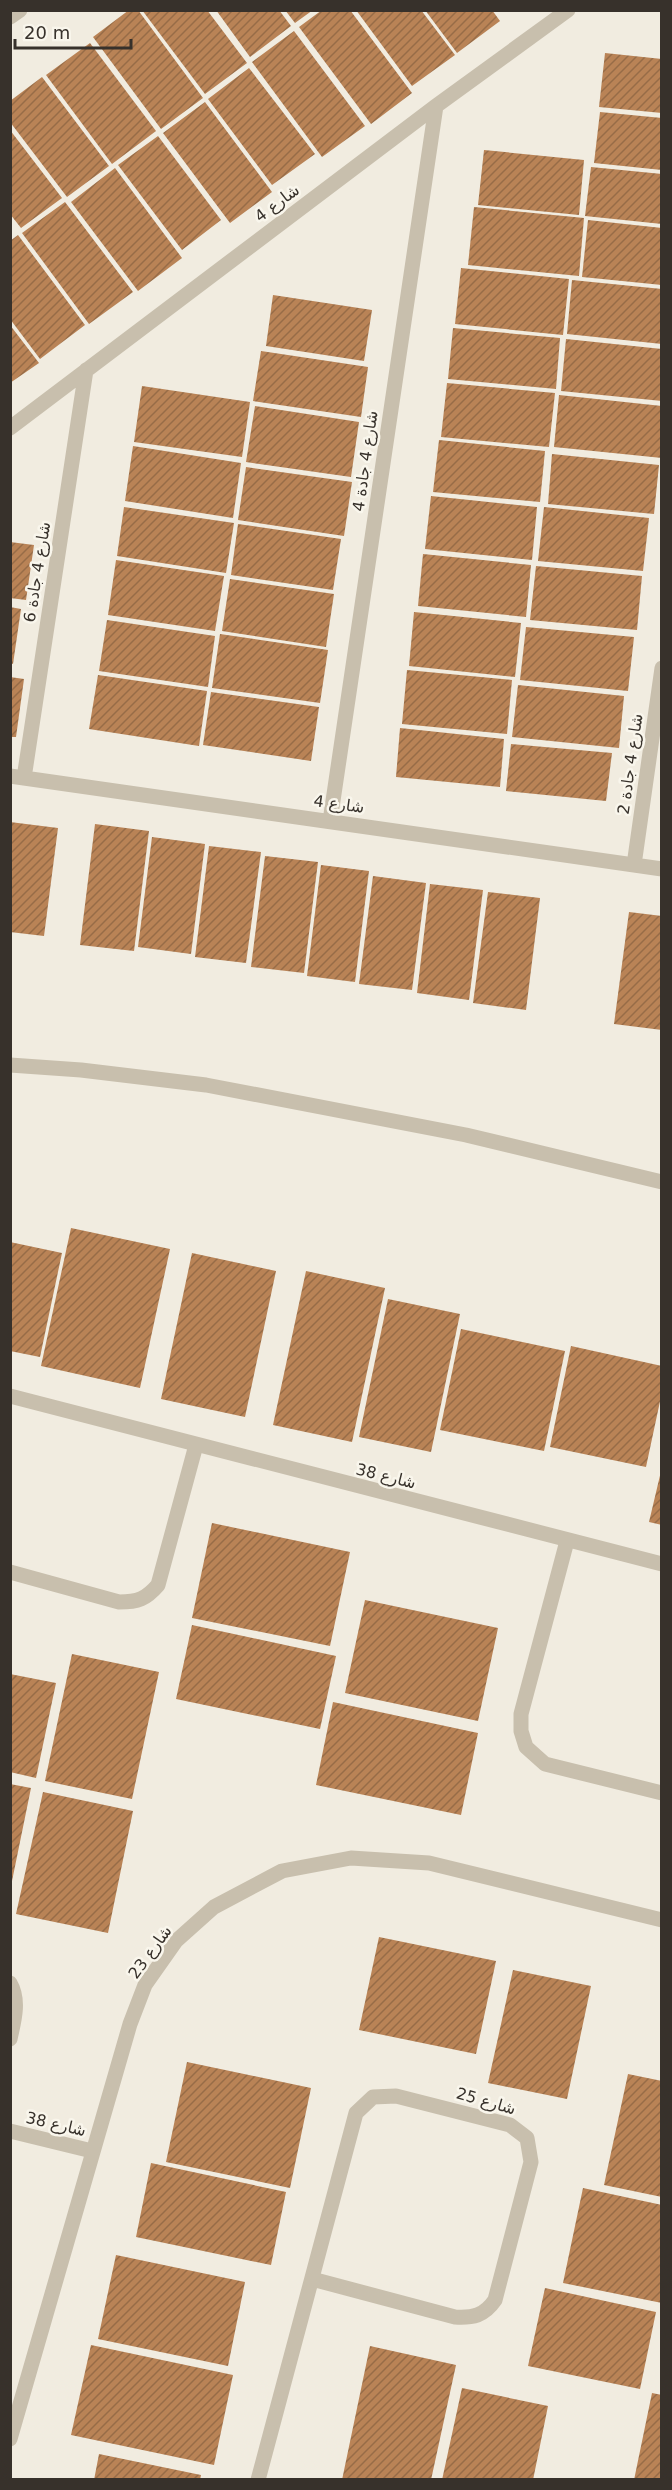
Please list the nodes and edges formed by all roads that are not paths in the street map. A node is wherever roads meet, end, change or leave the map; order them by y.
1 (20, 10) edge
2 (568, 10) edge
3 (10, 17) edge
4 (436, 106) junction
5 (86, 370) junction
6 (10, 428) edge
7 (662, 668) edge
8 (17, 777) edge
9 (330, 821) junction
10 (634, 865) junction
11 (662, 869) edge
12 (10, 1065) edge
13 (662, 1182) edge
14 (10, 1396) edge
15 (196, 1445) junction
16 (567, 1541) junction
17 (662, 1564) edge
18 (10, 1572) edge
19 (662, 1792) edge
20 (662, 1920) edge
21 (10, 1983) edge
22 (10, 2039) edge
23 (10, 2131) edge
24 (92, 2151) junction
25 (312, 2279) junction
26 (15, 2404) edge
27 (10, 2439) edge
28 (258, 2480) edge

1 - 3 street
2 - 4 street, شارع 4
4 - 5 street, شارع 4
4 - 9 street, شارع 4 جادة 4
5 - 6 street, شارع 4
5 - 8 street, شارع 4 جادة 6
7 - 10 street, شارع 4 جادة 2
8 - 9 street, شارع 4
9 - 10 street, شارع 4
10 - 11 street, شارع 4
12 - 13 street
14 - 15 street, شارع 38
15 - 16 street, شارع 38
15 - 18 street
16 - 17 street, شارع 38
16 - 19 street
20 - 24 street, شارع 23
21 - 22 street
23 - 24 street, شارع 38
24 - 26 street, شارع 23
25 - 25 street, شارع 25
25 - 28 street, شارع 25
26 - 27 street, شارع 23

